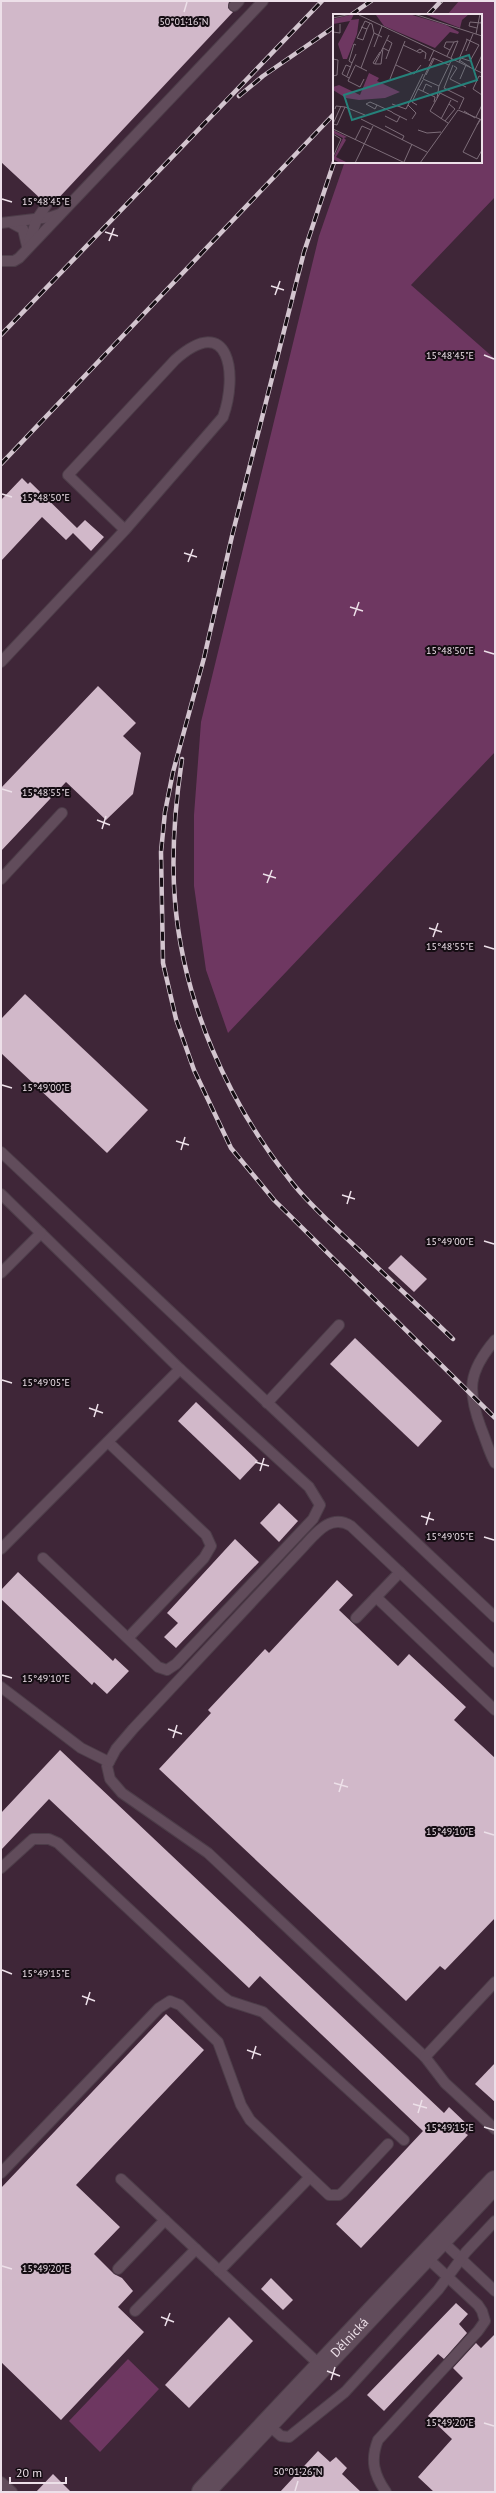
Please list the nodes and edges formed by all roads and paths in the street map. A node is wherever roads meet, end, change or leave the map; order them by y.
1 (263, 1) edge
2 (47, 204) dead end
3 (66, 208) junction
4 (37, 219) junction
5 (3, 223) edge
6 (25, 250) junction
7 (1, 261) edge
8 (125, 530) junction
9 (1, 662) edge
10 (62, 813) dead end
11 (1, 879) edge
12 (1, 1152) edge
13 (1, 1194) edge
14 (41, 1233) junction
15 (1, 1273) edge
16 (339, 1325) dead end
17 (495, 1340) edge
18 (180, 1369) junction
19 (267, 1403) junction
20 (108, 1442) junction
21 (495, 1463) edge
22 (1, 1549) edge
23 (43, 1558) dead end
24 (400, 1572) junction
25 (376, 1597) junction
26 (356, 1618) dead end
27 (495, 1618) edge
28 (128, 1638) junction
29 (495, 1662) edge
30 (1, 1687) edge
31 (493, 1704) edge
32 (109, 1762) junction
33 (1, 1868) edge
34 (495, 1982) edge
35 (425, 2057) junction
36 (495, 2129) edge
37 (404, 2140) dead end
38 (388, 2144) dead end
39 (1, 2173) edge
40 (310, 2178) junction
41 (121, 2179) dead end
42 (495, 2182) edge
43 (165, 2220) junction
44 (495, 2222) edge
45 (441, 2240) junction
46 (196, 2249) junction
47 (425, 2256) junction
48 (461, 2259) junction
49 (118, 2269) dead end
50 (219, 2270) junction
51 (448, 2277) junction
52 (495, 2291) edge
53 (135, 2311) dead end
54 (321, 2366) junction
55 (267, 2424) junction
56 (1, 2482) edge
57 (12, 2492) edge
58 (203, 2492) edge
59 (386, 2492) edge

1 - 3 lane
2 - 4 lane
3 - 4 lane
3 - 6 lane
4 - 5 lane
4 - 6 lane
5 - 6 lane
6 - 7 lane
8 - 8 lane
8 - 9 lane
10 - 11 lane
12 - 19 lane
13 - 14 lane
14 - 15 lane
14 - 18 lane
16 - 19 lane
17 - 21 lane
18 - 20 lane
18 - 28 lane
19 - 27 lane
20 - 22 lane
20 - 28 lane
23 - 28 lane
24 - 25 lane
24 - 29 lane
24 - 32 lane
25 - 26 lane
25 - 31 lane
30 - 32 lane
32 - 35 lane
33 - 37 lane
34 - 35 lane
35 - 36 lane
38 - 40 lane
39 - 40 lane
40 - 50 lane
41 - 43 lane
42 - 45 street, Dělnická
43 - 46 lane
43 - 49 lane
44 - 48 lane
45 - 47 street, Dělnická
45 - 48 lane
46 - 50 lane
46 - 53 lane
47 - 51 lane
47 - 54 street, Dělnická
48 - 51 lane
48 - 52 lane
50 - 54 lane
51 - 55 lane
51 - 59 lane
54 - 55 street, Dělnická
55 - 58 street, Dělnická
56 - 57 lane

